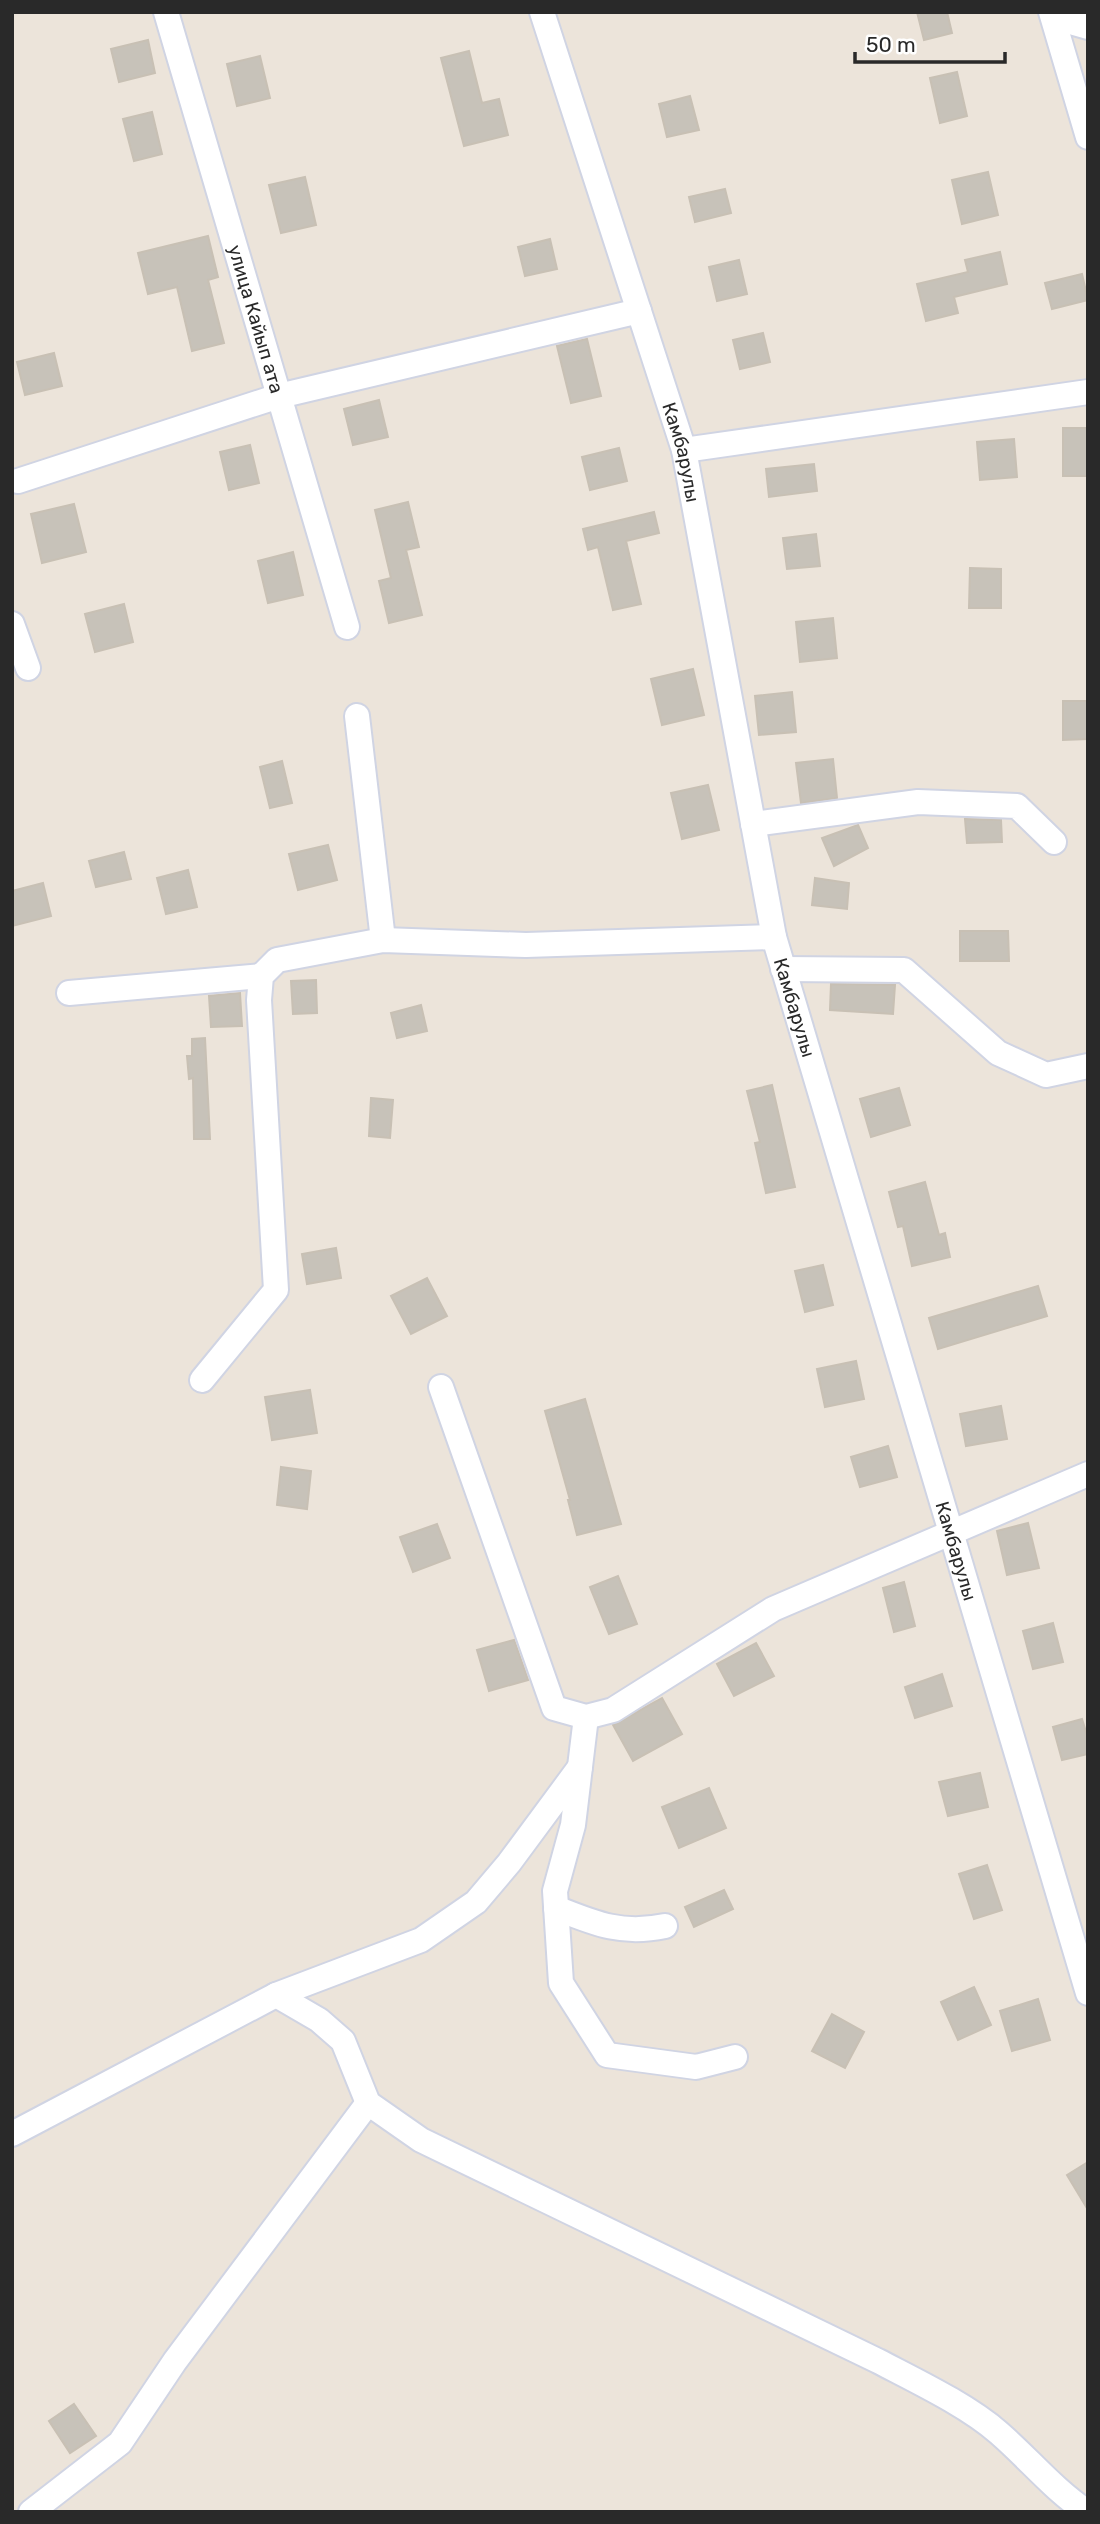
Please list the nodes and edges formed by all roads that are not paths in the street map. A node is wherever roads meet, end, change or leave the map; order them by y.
1 (166, 12) edge
2 (542, 12) edge
3 (1052, 14) edge
4 (1088, 27) edge
5 (1088, 137) edge
6 (639, 310) junction
7 (1088, 392) edge
8 (279, 396) junction
9 (684, 450) junction
10 (14, 480) edge
11 (12, 624) edge
12 (347, 626) dead end
13 (27, 668) dead end
14 (357, 716) dead end
15 (753, 824) junction
16 (1054, 842) dead end
17 (774, 937) junction
18 (383, 940) junction
19 (783, 969) junction
20 (261, 976) junction
21 (69, 993) dead end
22 (1088, 1066) edge
23 (202, 1380) dead end
24 (441, 1387) dead end
25 (1088, 1474) edge
26 (952, 1531) junction
27 (586, 1717) junction
28 (580, 1767) junction
29 (556, 1908) junction
30 (665, 1926) dead end
31 (1088, 1993) edge
32 (276, 1995) junction
33 (734, 2057) dead end
34 (368, 2103) junction
35 (12, 2134) edge
36 (31, 2512) edge
37 (1087, 2512) edge

1 - 8 street, улица Кайып ата
2 - 6 street, Камбарулы
3 - 4 street
3 - 5 street
6 - 8 street
6 - 9 street, Камбарулы
7 - 9 street
8 - 10 street
8 - 12 street, улица Кайып ата
9 - 15 street, Камбарулы
11 - 13 street
14 - 18 street
15 - 16 street
15 - 17 street, Камбарулы
17 - 18 street
17 - 19 street, Камбарулы
18 - 20 street
19 - 22 street
19 - 26 street, Камбарулы
20 - 21 street
20 - 23 street
24 - 27 street
25 - 26 street
26 - 27 street
26 - 31 street, Камбарулы
27 - 28 street
28 - 29 street
28 - 32 street
29 - 30 street
29 - 33 street
32 - 34 street
32 - 35 street
34 - 36 street
34 - 37 street

